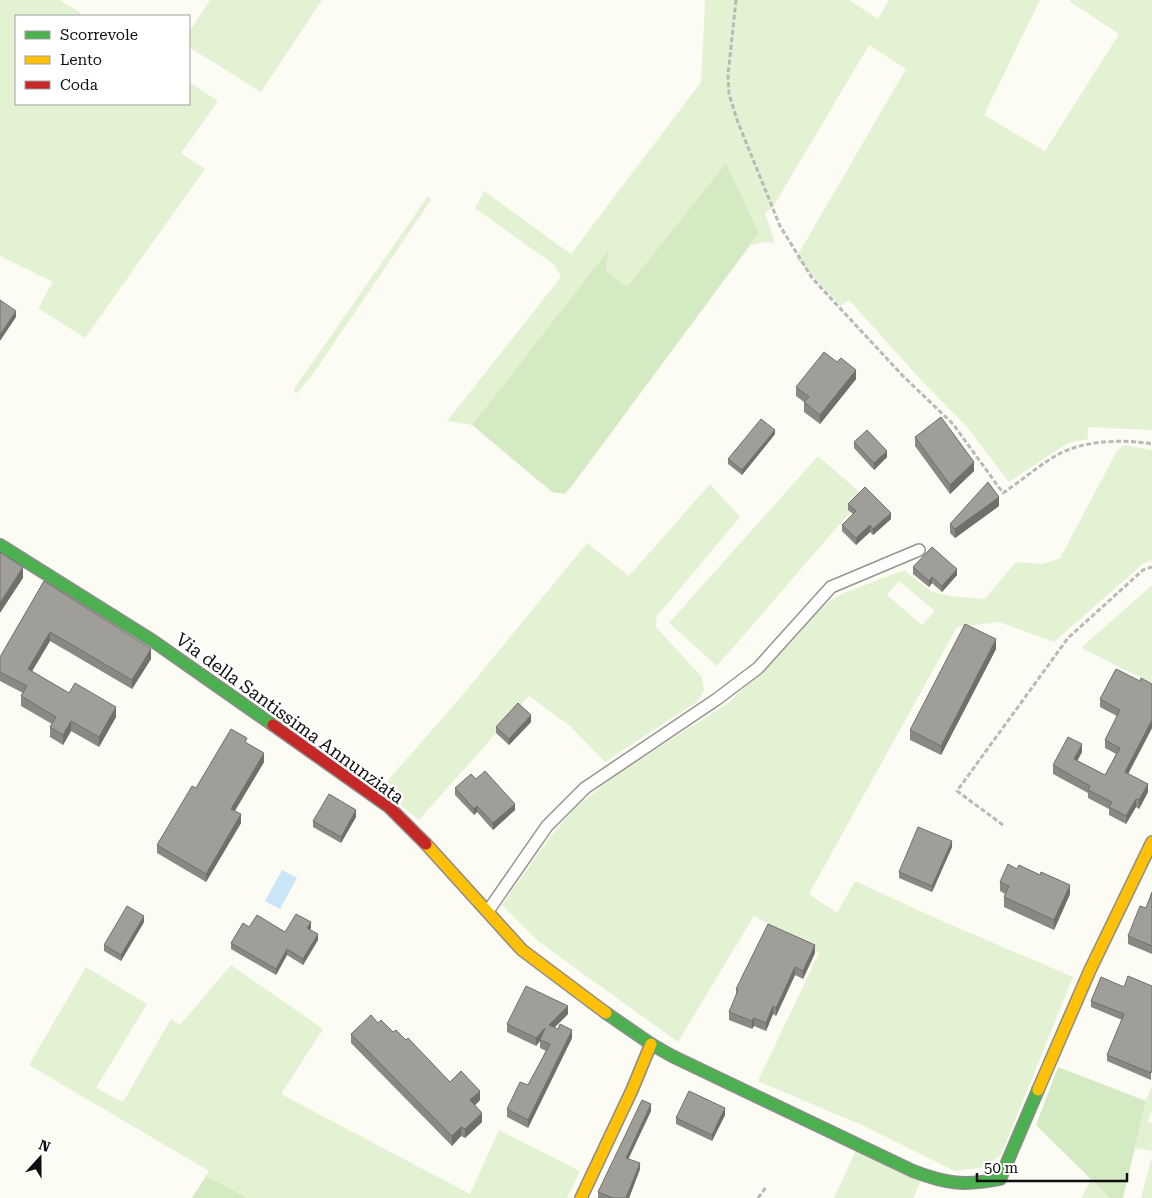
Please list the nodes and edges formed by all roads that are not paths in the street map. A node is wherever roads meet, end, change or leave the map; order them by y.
1 (0, 545) edge
2 (919, 550) dead end
3 (1152, 842) edge
4 (488, 912) junction
5 (651, 1044) junction
6 (581, 1198) edge

1 - 4 street, Via della Santissima Annunziata
2 - 4 lane
3 - 5 street, Via della Santissima Annunziata
4 - 5 street, Via della Santissima Annunziata
5 - 6 street

